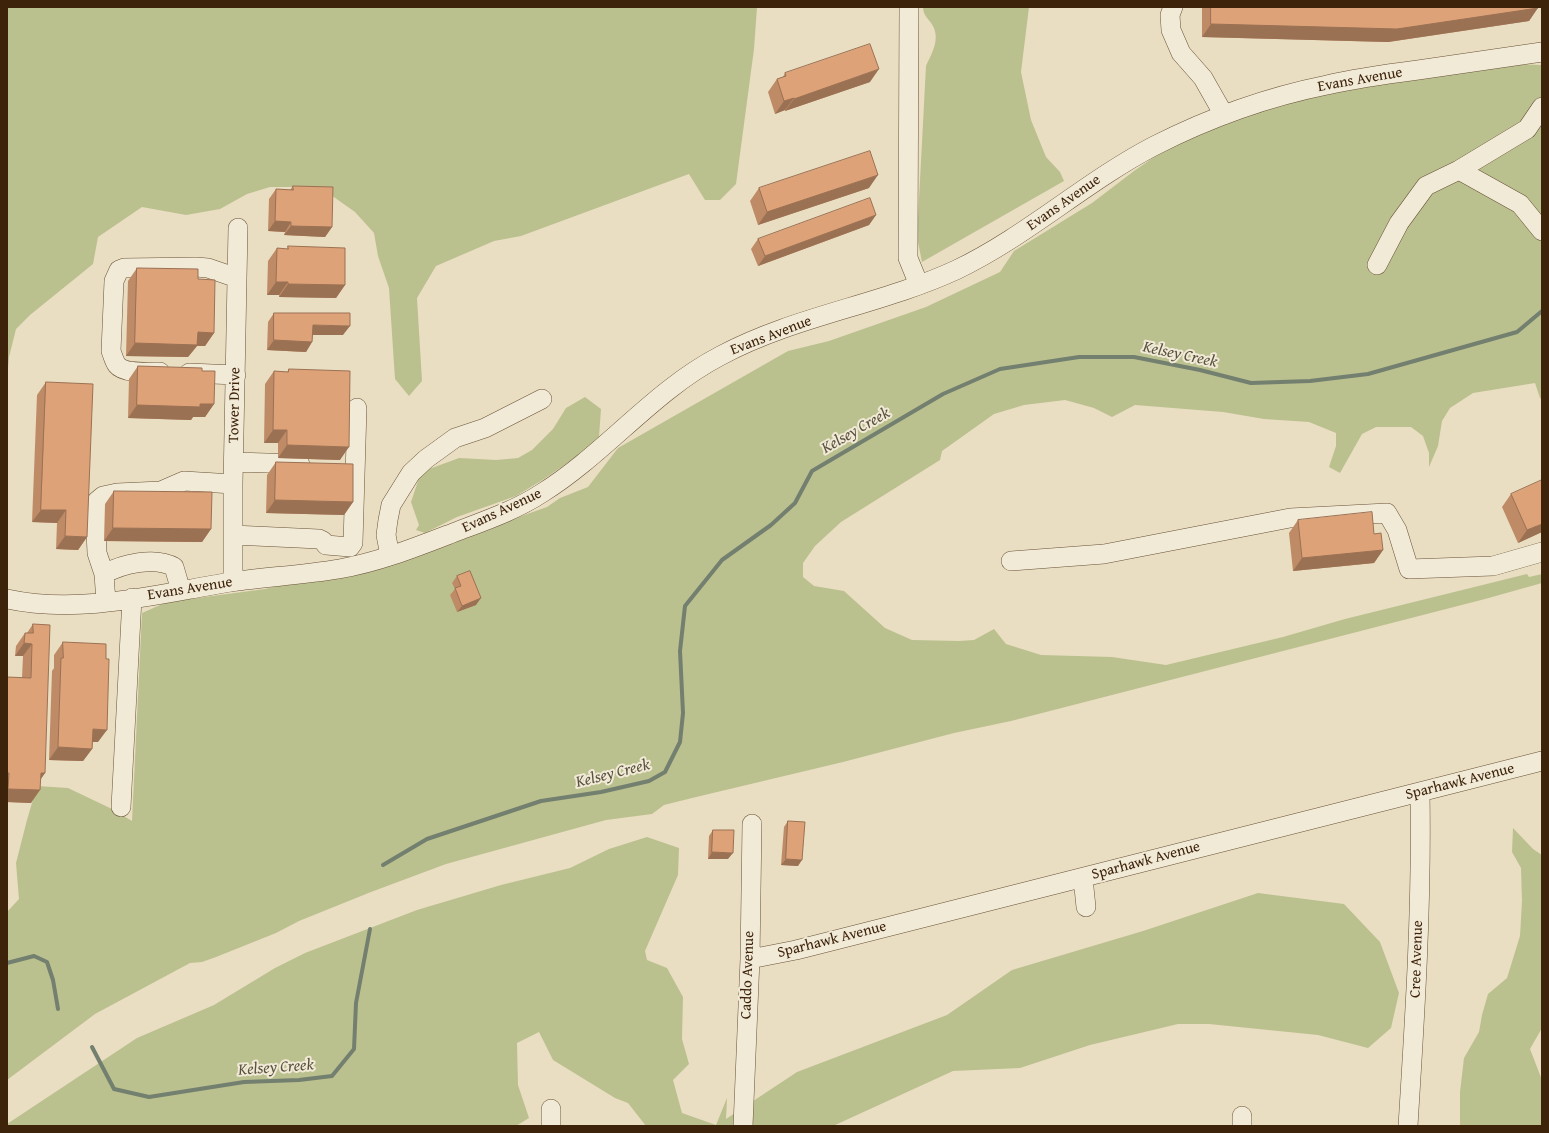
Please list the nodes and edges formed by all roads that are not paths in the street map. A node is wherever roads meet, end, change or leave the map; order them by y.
1 (909, 7) edge
2 (1173, 7) edge
3 (1542, 52) edge
4 (1542, 107) edge
5 (1224, 115) junction
6 (1459, 170) junction
7 (238, 228) dead end
8 (1542, 231) edge
9 (1378, 265) dead end
10 (237, 278) junction
11 (919, 285) junction
12 (236, 375) junction
13 (542, 399) dead end
14 (356, 408) dead end
15 (234, 462) junction
16 (317, 465) edge
17 (233, 484) junction
18 (233, 535) junction
19 (1542, 552) edge
20 (390, 556) junction
21 (1011, 561) dead end
22 (104, 574) junction
23 (233, 582) junction
24 (180, 591) junction
25 (132, 598) junction
26 (7, 600) edge
27 (106, 602) junction
28 (1542, 761) edge
29 (1420, 792) junction
30 (121, 807) dead end
31 (752, 824) dead end
32 (1083, 878) junction
33 (1086, 907) dead end
34 (750, 959) junction
35 (743, 1126) edge
36 (1408, 1126) edge

1 - 11 street
2 - 5 street
3 - 5 street, Evans Avenue
4 - 6 street
5 - 11 street, Evans Avenue
6 - 8 street
6 - 9 street
7 - 10 street, Tower Drive
10 - 12 street, Tower Drive
10 - 12 street
11 - 20 street, Evans Avenue
12 - 15 street, Tower Drive
13 - 20 street
14 - 18 street
15 - 16 street
15 - 17 street, Tower Drive
17 - 18 street, Tower Drive
17 - 22 street
18 - 23 street, Tower Drive
19 - 21 street
20 - 23 street, Evans Avenue
22 - 24 street
22 - 27 street
23 - 24 street, Evans Avenue
24 - 25 street, Evans Avenue
25 - 27 street, Evans Avenue
25 - 30 street
26 - 27 street, Evans Avenue
28 - 29 street, Sparhawk Avenue
29 - 32 street, Sparhawk Avenue
29 - 36 street, Cree Avenue
31 - 34 street, Caddo Avenue
32 - 33 street
32 - 34 street, Sparhawk Avenue
34 - 35 street, Caddo Avenue

